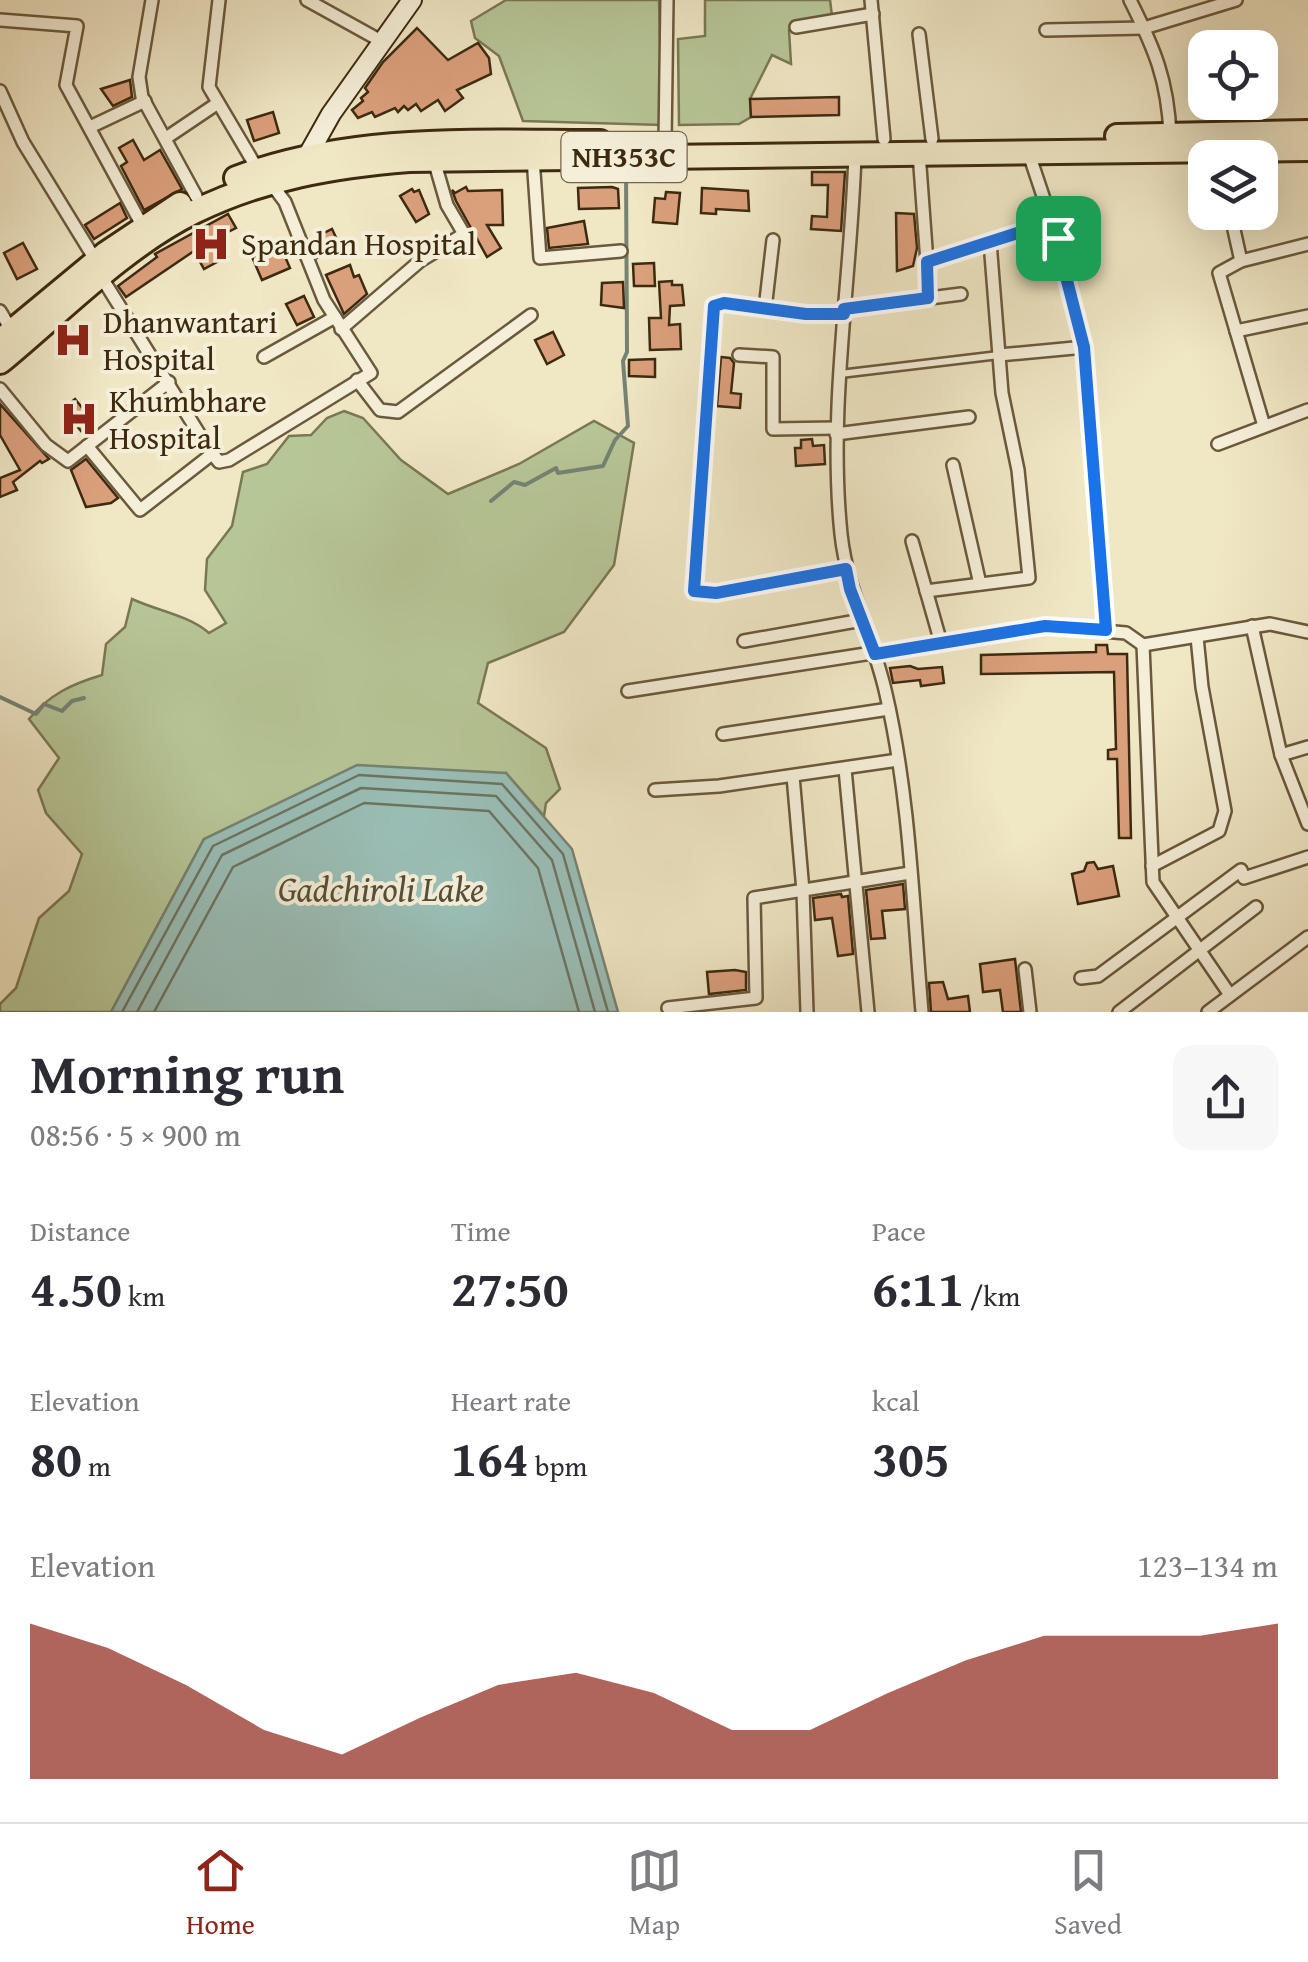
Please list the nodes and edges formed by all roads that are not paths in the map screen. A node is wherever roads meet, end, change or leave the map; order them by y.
1 (152, 0) edge
2 (219, 0) edge
3 (307, 0) edge
4 (667, 0) edge
5 (871, 0) edge
6 (1130, 0) edge
7 (1236, 0) edge
8 (406, 2) edge
9 (1211, 4) edge
10 (873, 14) junction
11 (0, 20) edge
12 (796, 27) dead end
13 (1144, 28) junction
14 (1046, 30) dead end
15 (919, 34) dead end
16 (382, 41) junction
17 (0, 92) edge
18 (145, 101) junction
19 (218, 102) junction
20 (90, 127) junction
21 (1308, 132) edge
22 (1170, 135) junction
23 (166, 138) junction
24 (884, 139) junction
25 (665, 142) junction
26 (926, 146) junction
27 (1308, 149) edge
28 (1278, 151) edge
29 (1028, 152) junction
30 (854, 154) junction
31 (1188, 154) edge
32 (308, 156) junction
33 (533, 158) junction
34 (434, 160) junction
35 (264, 176) junction
36 (196, 196) junction
37 (1052, 222) junction
38 (142, 227) junction
39 (1234, 230) edge
40 (773, 240) dead end
41 (990, 242) junction
42 (1308, 244) edge
43 (621, 252) dead end
44 (1241, 261) junction
45 (927, 262) junction
46 (99, 270) junction
47 (961, 294) dead end
48 (928, 298) junction
49 (764, 309) junction
50 (844, 312) junction
51 (531, 315) dead end
52 (1308, 316) edge
53 (338, 323) junction
54 (4, 328) edge
55 (1236, 331) junction
56 (1084, 347) junction
57 (739, 355) dead end
58 (999, 355) junction
59 (264, 357) dead end
60 (0, 362) edge
61 (839, 374) junction
62 (357, 380) junction
63 (169, 382) junction
64 (0, 389) edge
65 (1308, 410) edge
66 (969, 417) dead end
67 (1264, 426) junction
68 (836, 431) junction
69 (1218, 444) dead end
70 (88, 446) junction
71 (212, 454) junction
72 (953, 465) dead end
73 (912, 541) dead end
74 (846, 569) junction
75 (980, 584) junction
76 (926, 591) junction
77 (862, 620) junction
78 (1252, 626) junction
79 (1106, 630) junction
80 (1308, 632) edge
81 (1197, 637) junction
82 (744, 640) dead end
83 (941, 643) junction
84 (1143, 645) junction
85 (875, 654) junction
86 (628, 690) dead end
87 (889, 709) junction
88 (724, 734) dead end
89 (1308, 747) edge
90 (1281, 754) junction
91 (898, 760) junction
92 (845, 769) junction
93 (793, 776) junction
94 (655, 790) dead end
95 (1308, 824) edge
96 (1308, 857) edge
97 (1152, 866) junction
98 (910, 873) junction
99 (856, 883) junction
100 (803, 891) junction
101 (1256, 907) dead end
102 (1178, 915) junction
103 (1308, 937) edge
104 (1200, 949) junction
105 (1024, 969) dead end
106 (1081, 978) dead end
107 (1230, 995) junction
108 (668, 1008) dead end
109 (807, 1012) edge
110 (868, 1012) edge
111 (922, 1012) edge
112 (1030, 1012) edge
113 (1120, 1012) edge
114 (1208, 1012) edge

1 - 18 street
2 - 19 street
3 - 16 street
4 - 25 street
5 - 10 street
6 - 13 street
7 - 9 street
8 - 16 street
9 - 13 street
10 - 12 street
10 - 24 street
11 - 20 street
13 - 14 street
13 - 22 street
15 - 26 street
16 - 32 street
17 - 46 street
18 - 20 street
18 - 23 street
19 - 23 street
19 - 35 street
20 - 38 street
21 - 22 highway, NH353C
22 - 26 highway, NH353C
23 - 36 street
24 - 25 highway, NH353C
24 - 26 highway, NH353C
25 - 32 highway, NH353C
26 - 29 highway, NH353C
26 - 30 highway, NH353C
26 - 45 street
27 - 28 highway, NH353C
29 - 31 highway, NH353C
29 - 37 street
30 - 33 highway, NH353C
30 - 50 street
32 - 35 highway, NH353C
33 - 34 highway, NH353C
33 - 43 street
34 - 35 highway, NH353C
34 - 53 street
35 - 36 highway, NH353C
35 - 46 highway, NH353C
35 - 53 street
36 - 38 highway, NH353C
37 - 41 street
37 - 56 street
38 - 46 highway, NH353C
39 - 44 street
40 - 49 street
41 - 45 street
41 - 58 street
42 - 44 street
44 - 55 street
45 - 48 street
46 - 54 highway, NH353C
46 - 60 highway, NH353C
46 - 63 street
47 - 48 street
48 - 50 street
49 - 50 street
49 - 74 street
50 - 61 street
51 - 62 street
52 - 55 street
53 - 59 street
53 - 62 street
55 - 67 street
56 - 58 street
56 - 79 street
57 - 68 street
58 - 61 lane
58 - 75 street
61 - 68 street
62 - 71 street
63 - 70 street
63 - 71 street
64 - 70 street
65 - 67 street
66 - 68 street
67 - 69 street
68 - 74 street
70 - 71 street
72 - 75 street
73 - 76 street
74 - 77 street
75 - 76 street
76 - 83 street
77 - 82 street
77 - 85 street
78 - 80 street
78 - 81 street
78 - 90 street
79 - 83 street
79 - 84 street
81 - 84 street
81 - 97 street
83 - 85 street
84 - 97 street
85 - 86 street
85 - 87 street
87 - 88 street
87 - 91 street
89 - 90 street
90 - 95 street
91 - 92 street
91 - 98 street
92 - 93 street
92 - 99 street
93 - 94 street
93 - 100 street
96 - 102 street
97 - 102 street
98 - 99 street
98 - 111 street
99 - 100 street
99 - 110 street
100 - 108 street
100 - 109 street
101 - 104 street
102 - 104 street
102 - 106 street
103 - 107 street
104 - 107 street
104 - 113 street
105 - 112 street
107 - 114 street

